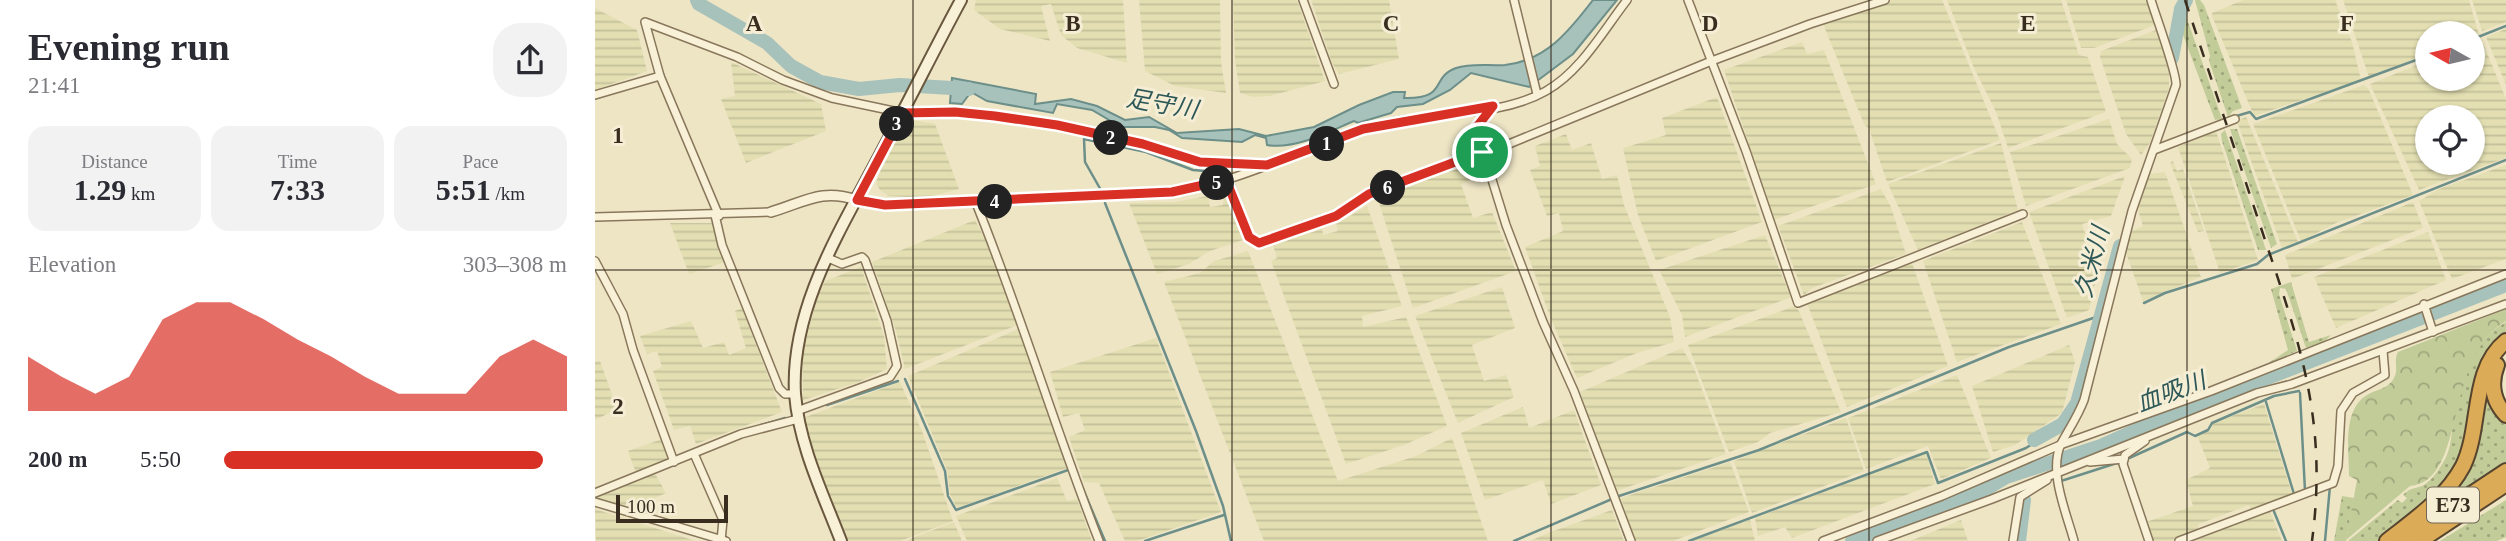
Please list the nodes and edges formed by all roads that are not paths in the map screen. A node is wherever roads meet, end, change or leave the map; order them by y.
1 (961, 0) edge
2 (1303, 0) edge
3 (1514, 0) edge
4 (1627, 0) edge
5 (1688, 0) edge
6 (1885, 0) edge
7 (2151, 0) edge
8 (1709, 60) junction
9 (660, 76) junction
10 (1335, 84) dead end
11 (1537, 92) junction
12 (595, 95) edge
13 (1493, 106) junction
14 (904, 110) junction
15 (2235, 119) dead end
16 (2154, 150) junction
17 (1482, 151) junction
18 (1267, 165) junction
19 (1226, 180) junction
20 (857, 200) junction
21 (976, 203) junction
22 (771, 212) joint
23 (2023, 214) dead end
24 (717, 215) junction
25 (595, 217) edge
26 (828, 258) junction
27 (595, 261) edge
28 (2506, 274) edge
29 (2506, 304) edge
30 (2425, 306) junction
31 (2432, 329) junction
32 (2506, 341) edge
33 (2383, 351) junction
34 (2506, 353) edge
35 (795, 394) junction
36 (798, 415) junction
37 (2506, 415) edge
38 (2146, 437) junction
39 (2060, 448) junction
40 (695, 456) junction
41 (2124, 458) junction
42 (673, 460) junction
43 (2082, 462) junction
44 (2059, 469) junction
45 (2506, 471) edge
46 (2506, 484) edge
47 (2506, 492) edge
48 (595, 493) edge
49 (595, 502) edge
50 (2439, 528) junction
51 (723, 541) edge
52 (841, 541) edge
53 (1099, 541) edge
54 (1631, 541) edge
55 (1823, 541) edge
56 (1877, 541) edge
57 (2013, 541) edge
58 (2074, 541) edge
59 (2149, 541) edge
60 (2179, 541) edge
61 (2386, 541) edge
62 (2401, 541) edge
63 (2420, 541) edge

1 - 14 main road
2 - 10 street
3 - 11 street
4 - 11 street
5 - 8 street
6 - 8 street
7 - 16 street
8 - 17 street
8 - 23 street
9 - 12 street
9 - 14 street
9 - 24 street
11 - 13 street
13 - 17 street
13 - 18 street
14 - 18 street
14 - 20 main road
15 - 16 street
16 - 39 street
17 - 19 street
17 - 54 street
18 - 19 street
19 - 21 street
20 - 21 street
20 - 22 street
20 - 26 main road
21 - 53 street
22 - 24 street
24 - 25 street
24 - 35 street
26 - 35 main road
26 - 36 street
27 - 42 street
28 - 30 street
29 - 31 street
30 - 31 street
30 - 39 street
31 - 33 street
32 - 61 highway
33 - 38 street
33 - 60 street
34 - 37 highway
35 - 36 main road
36 - 40 street
36 - 52 main road
38 - 41 street
38 - 43 street
39 - 44 street
39 - 55 street
40 - 42 street
40 - 51 street
41 - 43 street
41 - 59 street
42 - 48 street
43 - 44 street
44 - 56 street
44 - 57 street
44 - 58 street
45 - 62 highway, E73
46 - 50 highway, E73
47 - 50 highway
49 - 51 street
50 - 63 highway, E73

